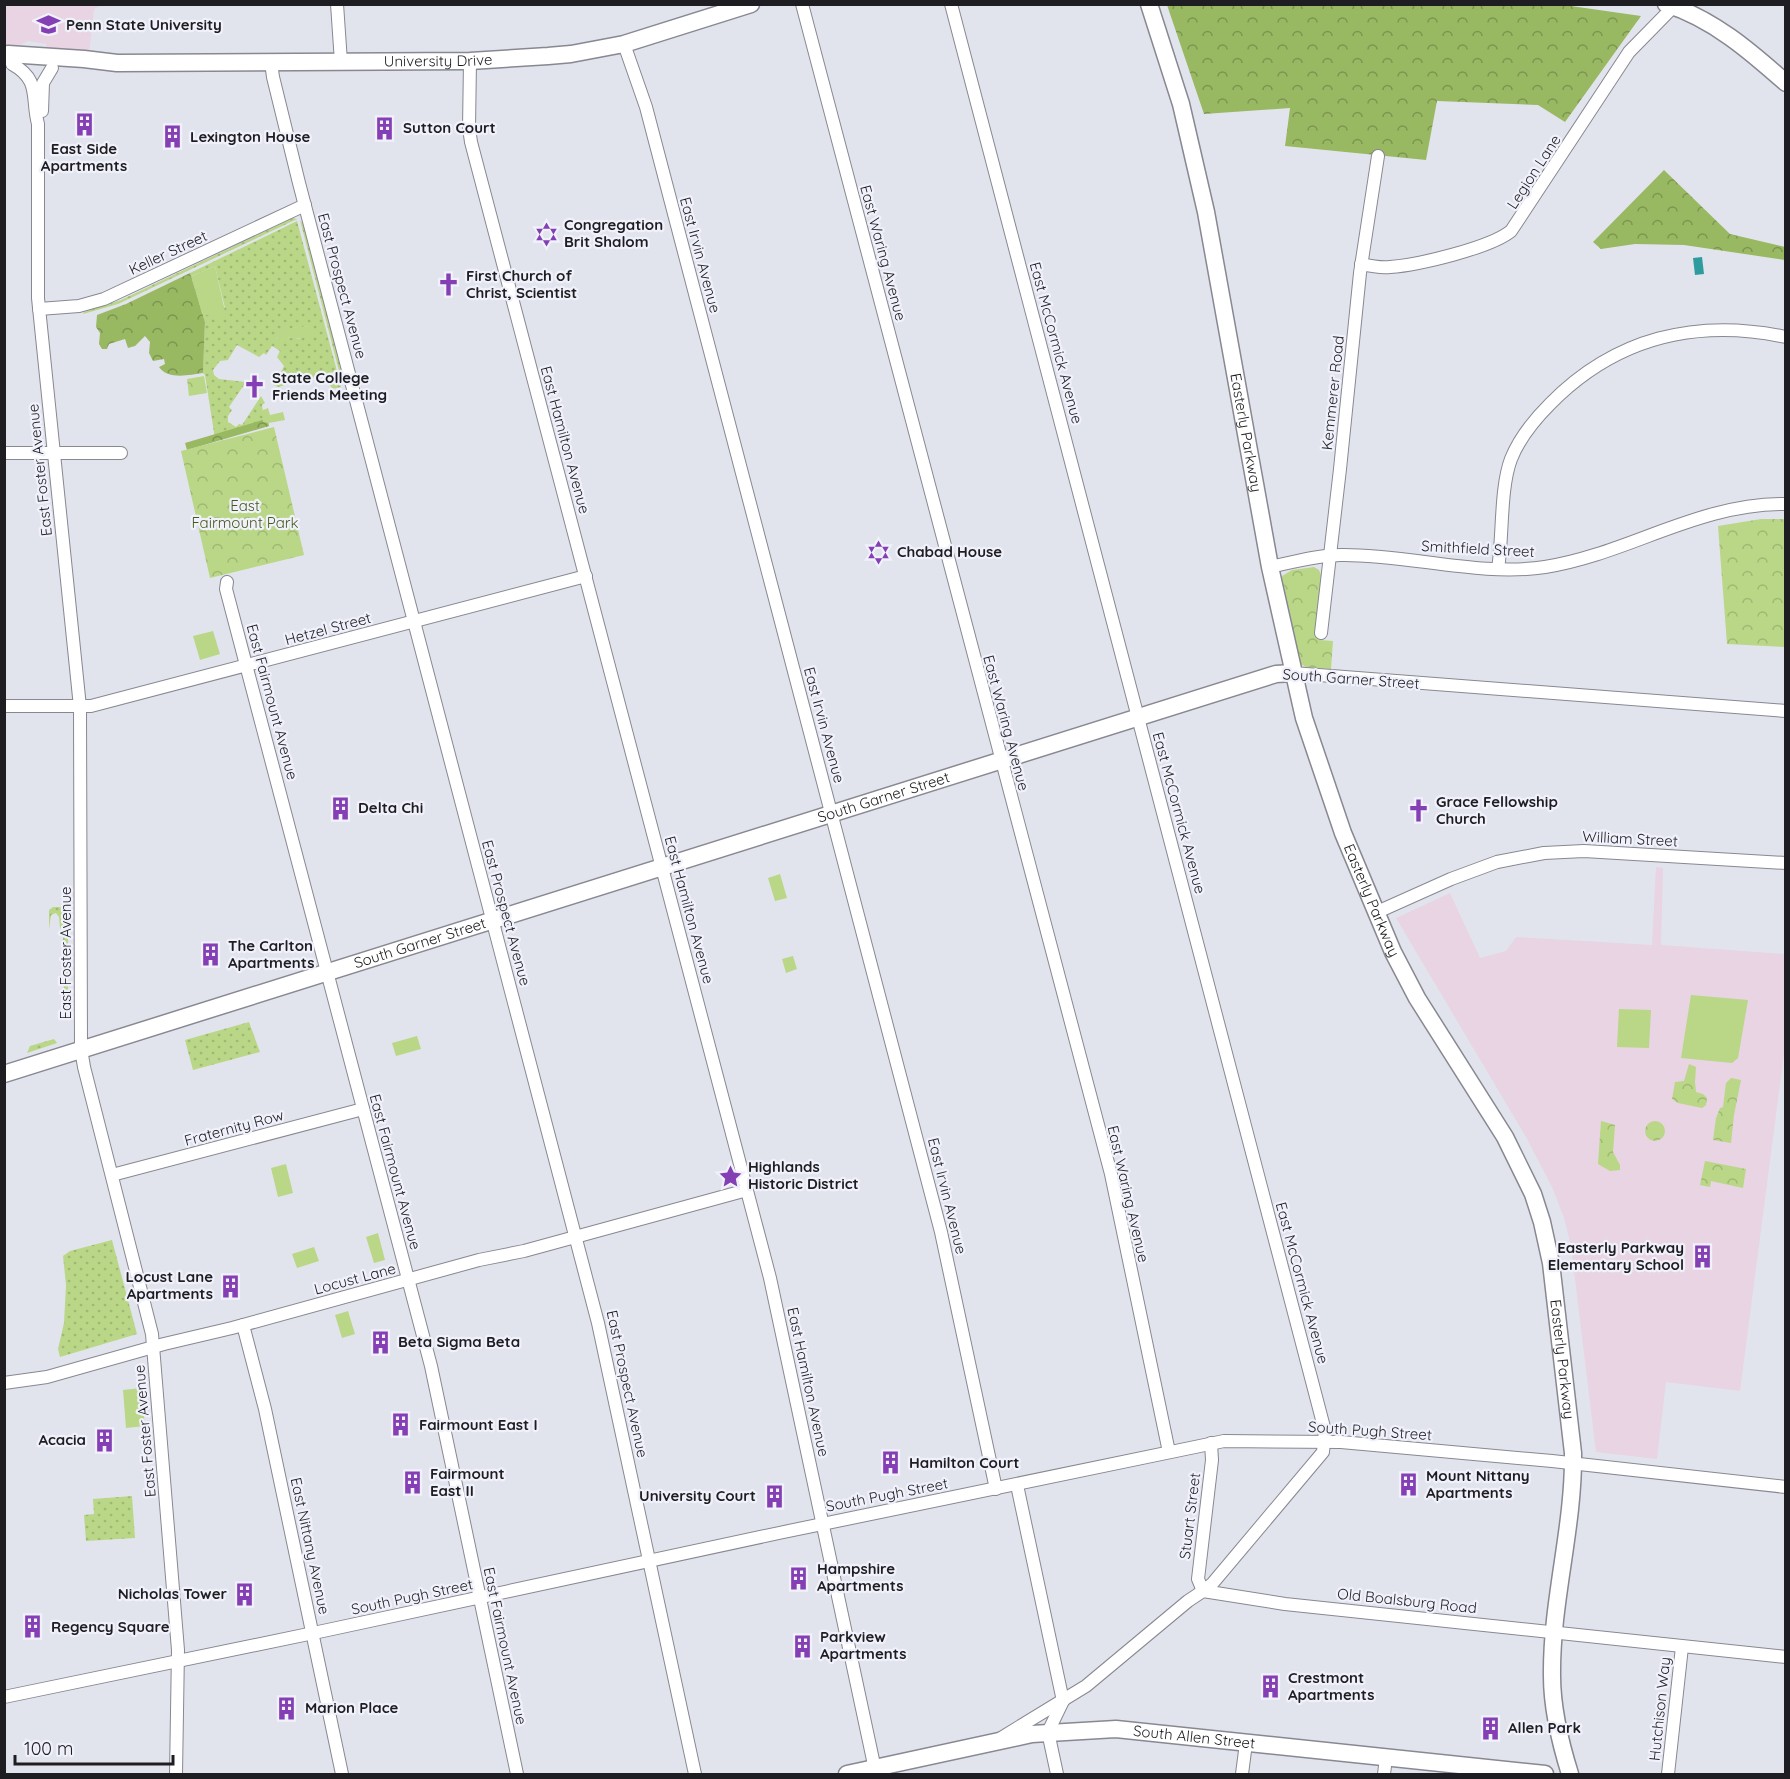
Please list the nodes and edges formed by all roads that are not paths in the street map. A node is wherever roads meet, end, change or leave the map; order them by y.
1 (337, 4) edge
2 (751, 4) edge
3 (802, 4) edge
4 (951, 4) edge
5 (1149, 4) edge
6 (1672, 5) edge
7 (624, 44) junction
8 (7, 61) edge
9 (470, 61) junction
10 (272, 62) junction
11 (341, 62) junction
12 (117, 63) junction
13 (52, 68) junction
14 (1785, 83) edge
15 (38, 124) junction
16 (1378, 156) dead end
17 (305, 205) junction
18 (1361, 264) junction
19 (39, 309) junction
20 (1785, 337) edge
21 (4, 453) edge
22 (53, 453) junction
23 (121, 453) dead end
24 (1785, 504) edge
25 (1330, 555) junction
26 (1270, 567) junction
27 (1498, 568) junction
28 (586, 576) junction
29 (227, 582) dead end
30 (415, 621) junction
31 (1321, 633) dead end
32 (247, 666) junction
33 (1293, 673) junction
34 (4, 706) edge
35 (80, 707) junction
36 (1785, 711) edge
37 (1138, 717) junction
38 (1001, 760) junction
39 (831, 813) junction
40 (1785, 863) edge
41 (662, 866) junction
42 (1376, 913) junction
43 (493, 920) junction
44 (327, 972) junction
45 (81, 1048) junction
46 (4, 1074) edge
47 (363, 1109) junction
48 (112, 1175) junction
49 (747, 1190) junction
50 (576, 1236) junction
51 (408, 1281) junction
52 (243, 1325) junction
53 (153, 1347) junction
54 (4, 1383) edge
55 (1324, 1441) junction
56 (1211, 1443) junction
57 (1169, 1452) junction
58 (1573, 1463) junction
59 (1017, 1485) junction
60 (1785, 1487) edge
61 (996, 1489) junction
62 (822, 1524) junction
63 (649, 1561) junction
64 (1203, 1591) junction
65 (480, 1598) junction
66 (1554, 1631) junction
67 (313, 1633) junction
68 (1682, 1647) junction
69 (1785, 1657) edge
70 (178, 1660) junction
71 (4, 1696) edge
72 (1063, 1701) junction
73 (1048, 1732) junction
74 (993, 1743) junction
75 (1246, 1743) junction
76 (1385, 1766) edge
77 (875, 1772) edge
78 (176, 1774) edge
79 (342, 1774) edge
80 (517, 1774) edge
81 (695, 1774) edge
82 (847, 1774) edge
83 (1057, 1774) edge
84 (1242, 1774) edge
85 (1527, 1774) edge
86 (1545, 1774) edge
87 (1570, 1774) edge
88 (1668, 1774) edge

1 - 11 street
2 - 7 main road, University Drive
3 - 38 street, East Waring Avenue
4 - 37 street, East McCormick Avenue
5 - 26 main road, Easterly Parkway
6 - 14 main road
6 - 18 street, Legion Lane
7 - 9 main road, University Drive
7 - 39 street, East Irvin Avenue
8 - 12 main road, University Drive
8 - 13 main road, University Drive
8 - 15 street, East Foster Avenue
9 - 11 main road, University Drive
9 - 28 street, East Hamilton Avenue
10 - 11 main road, University Drive
10 - 12 main road, University Drive
10 - 17 street, East Prospect Avenue
12 - 13 main road, University Drive
13 - 15 street, East Foster Avenue
15 - 19 street, East Foster Avenue
16 - 18 street, Kemmerer Road
17 - 19 street, Keller Street
17 - 30 street, East Prospect Avenue
18 - 25 street, Kemmerer Road
19 - 22 street, East Foster Avenue
20 - 27 street
21 - 22 street
22 - 23 street
22 - 35 street, East Foster Avenue
24 - 27 street, Smithfield Street
25 - 26 street, Smithfield Street
25 - 27 street, Smithfield Street
25 - 31 street, Kemmerer Road
26 - 33 main road, Easterly Parkway
28 - 30 street, Hetzel Street
28 - 41 street, East Hamilton Avenue
29 - 32 street, East Fairmount Avenue
30 - 32 street, Hetzel Street
30 - 43 street, East Prospect Avenue
32 - 35 street, Hetzel Street
32 - 44 street, East Fairmount Avenue
33 - 36 street, South Garner Street
33 - 37 main road, South Garner Street
33 - 42 main road, Easterly Parkway
34 - 35 street, Hetzel Street
35 - 45 street, East Foster Avenue
37 - 38 main road, South Garner Street
37 - 55 street, East McCormick Avenue
38 - 39 main road, South Garner Street
38 - 57 street, East Waring Avenue
39 - 41 main road, South Garner Street
39 - 61 street, East Irvin Avenue
40 - 42 street, William Street
41 - 43 main road, South Garner Street
41 - 49 street, East Hamilton Avenue
42 - 58 main road, Easterly Parkway
43 - 44 main road, South Garner Street
43 - 50 street, East Prospect Avenue
44 - 45 main road, South Garner Street
44 - 47 street, East Fairmount Avenue
45 - 46 main road, South Garner Street
45 - 48 street, East Foster Avenue
47 - 48 street, Fraternity Row
47 - 51 street, East Fairmount Avenue
48 - 53 street, East Foster Avenue
49 - 50 street, Locust Lane
49 - 62 street, East Hamilton Avenue
50 - 51 street, Locust Lane
50 - 63 street, East Prospect Avenue
51 - 52 street, Locust Lane
51 - 65 street, East Fairmount Avenue
52 - 53 street, Locust Lane
52 - 67 street, East Nittany Avenue
53 - 54 street, Locust Lane
53 - 70 street, East Foster Avenue
55 - 56 street, South Pugh Street
55 - 58 street, South Pugh Street
55 - 64 street
56 - 57 street, South Pugh Street
56 - 64 street, Stuart Street
57 - 59 street, South Pugh Street
58 - 60 street, South Pugh Street
58 - 66 main road, Easterly Parkway
59 - 61 street, South Pugh Street
59 - 72 street
61 - 62 street, South Pugh Street
62 - 63 street, South Pugh Street
62 - 77 street, East Hamilton Avenue
63 - 65 street, South Pugh Street
63 - 81 street, East Prospect Avenue
64 - 66 street, Old Boalsburg Road
64 - 72 street
65 - 67 street, South Pugh Street
65 - 80 street, East Fairmount Avenue
66 - 68 street, Old Boalsburg Road
66 - 87 main road, Easterly Parkway
67 - 70 street, South Pugh Street
67 - 79 street, East Nittany Avenue
68 - 69 street, Old Boalsburg Road
68 - 88 street, Hutchison Way
70 - 71 street, South Pugh Street
70 - 78 street, East Foster Avenue
72 - 73 street
72 - 74 street
73 - 74 main road, South Allen Street
73 - 75 main road, South Allen Street
73 - 83 street
74 - 77 main road, South Allen Street
75 - 76 main road, South Allen Street
75 - 84 street
76 - 85 main road, South Allen Street
77 - 82 main road, South Allen Street
85 - 86 main road, South Allen Street

